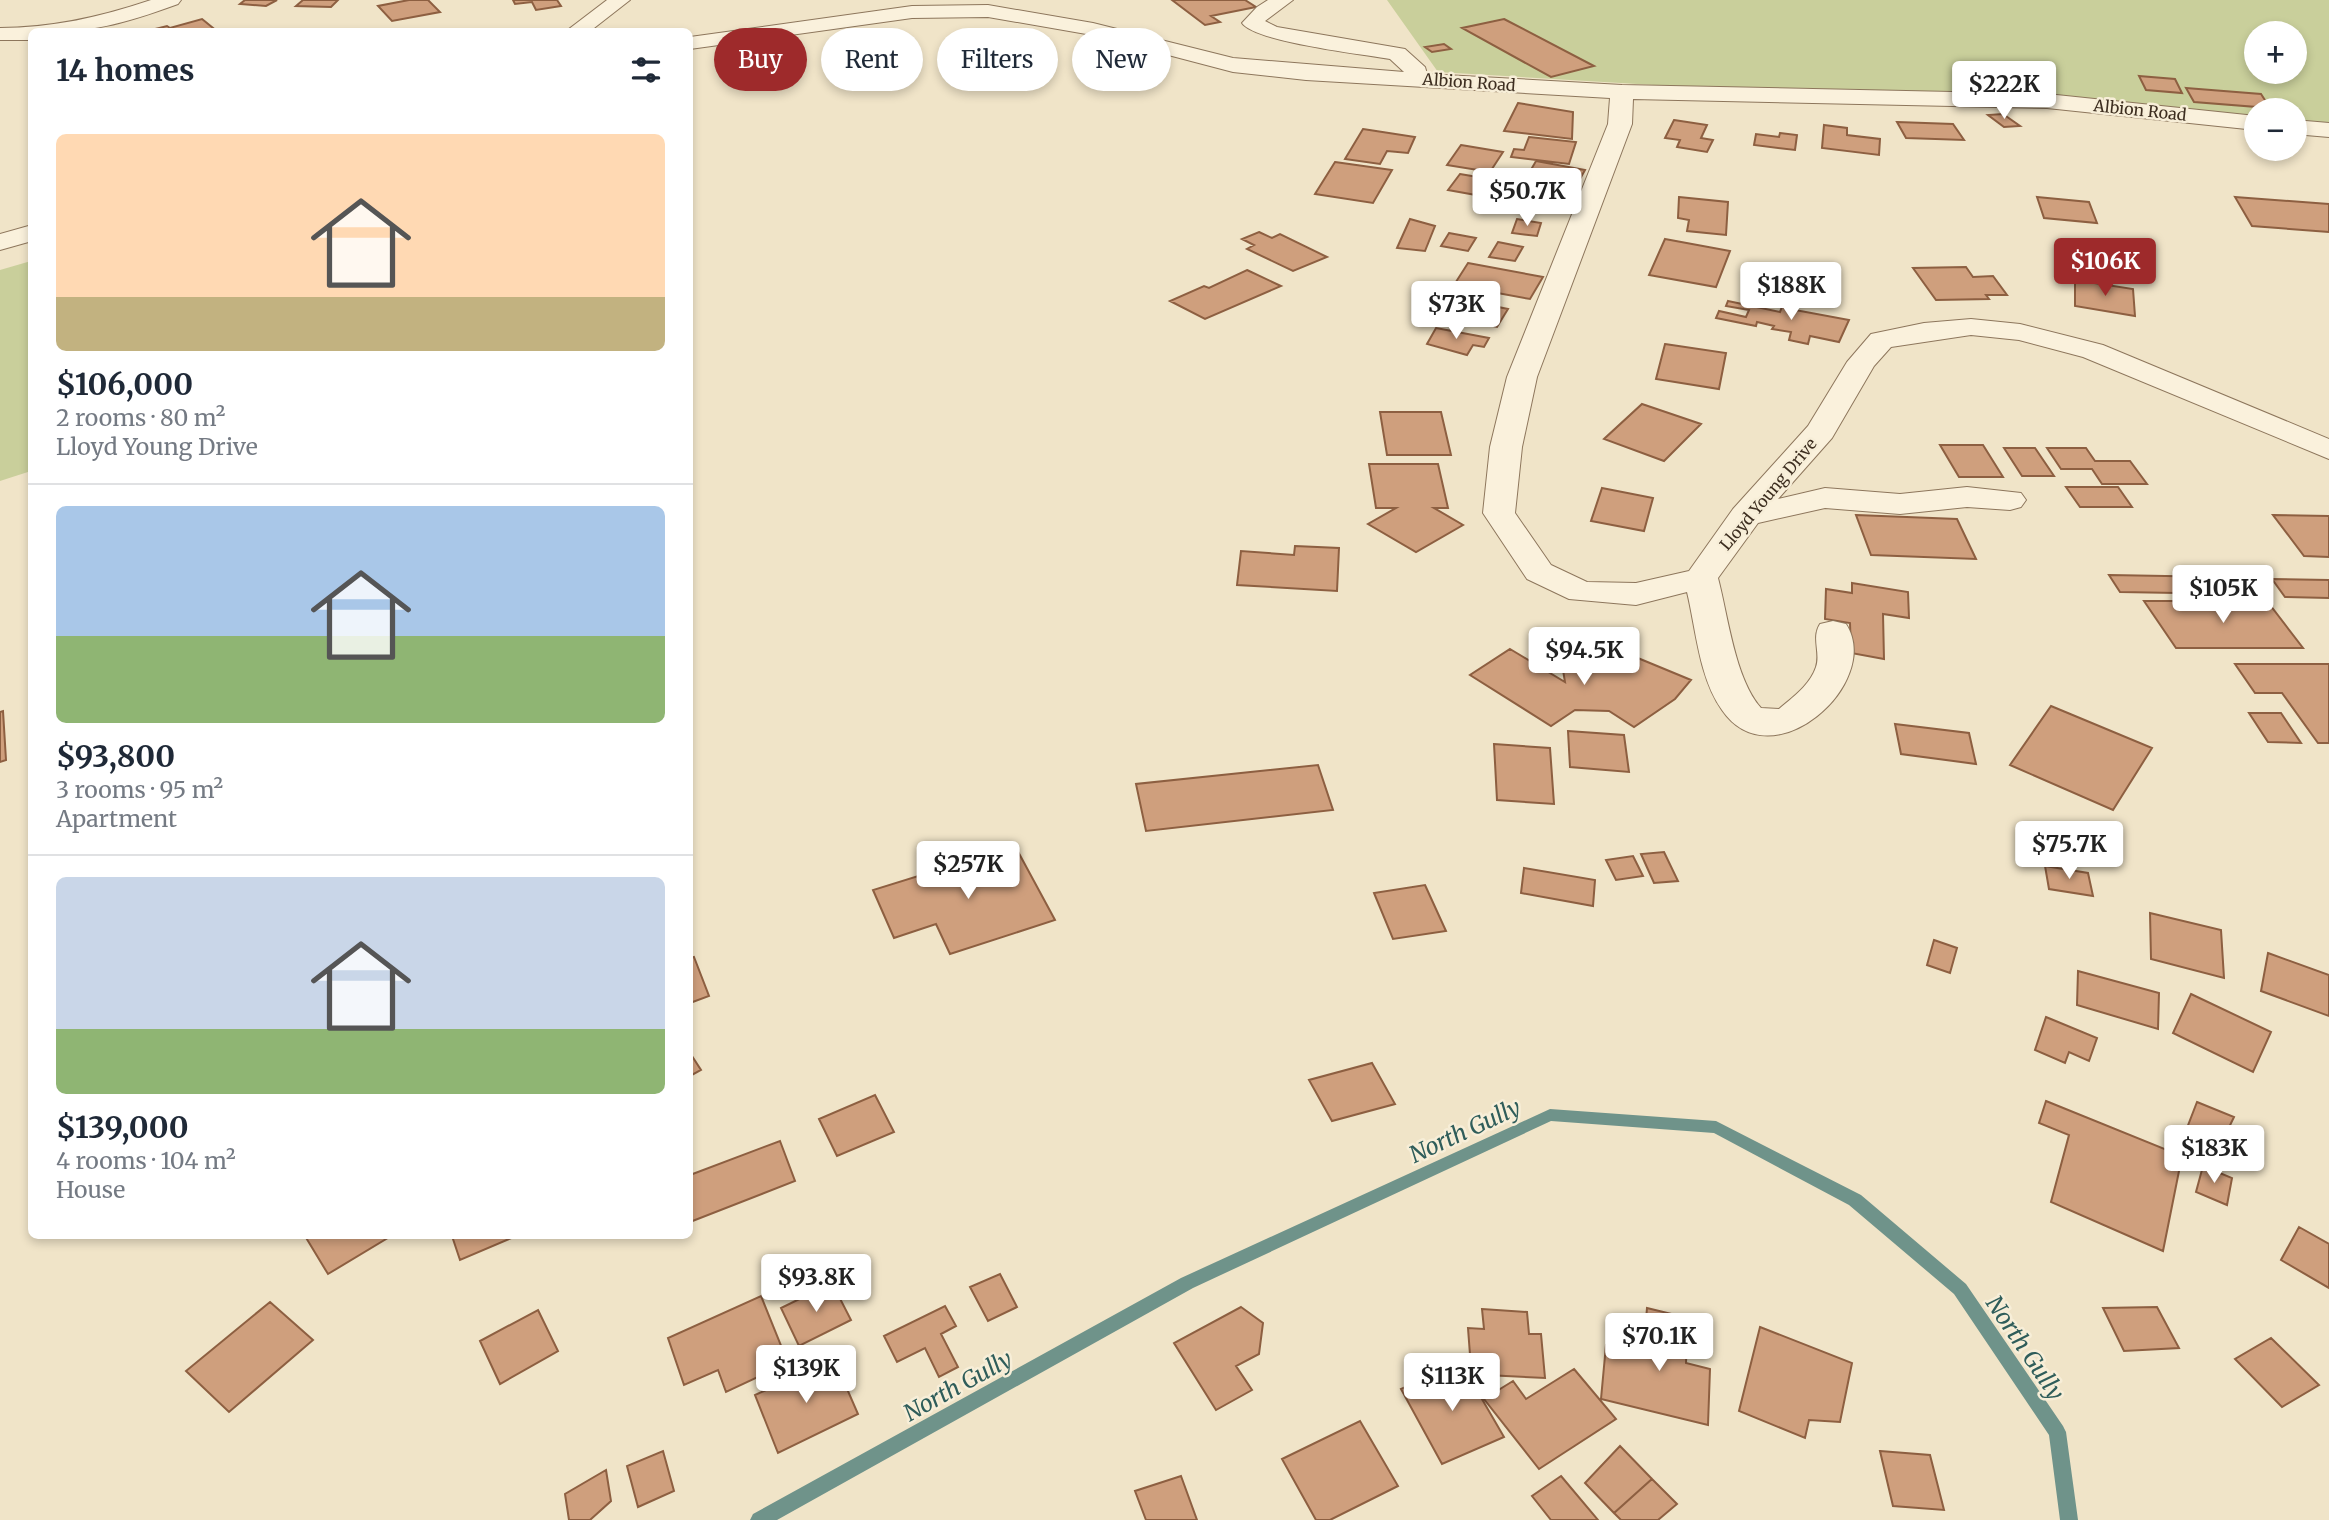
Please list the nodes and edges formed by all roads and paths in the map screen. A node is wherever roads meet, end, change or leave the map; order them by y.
1 (620, 0) edge
2 (1283, 0) edge
3 (163, 1) edge
4 (841, 10) edge
5 (69, 28) edge
6 (581, 28) edge
7 (0, 34) edge
8 (28, 34) edge
9 (693, 42) edge
10 (1424, 79) junction
11 (1622, 92) junction
12 (2244, 122) edge
13 (2307, 128) edge
14 (2329, 130) edge
15 (28, 234) edge
16 (0, 242) edge
17 (2329, 450) edge
18 (2010, 500) dead end
19 (1745, 516) junction
20 (1701, 578) junction
21 (1833, 632) dead end

1 - 6 street
2 - 10 street
3 - 5 street
4 - 9 street, Albion Road
4 - 10 street, Albion Road
7 - 8 street
10 - 11 street, Albion Road
11 - 12 street, Albion Road
11 - 20 street
13 - 14 street
15 - 16 street
17 - 19 street, Lloyd Young Drive
18 - 19 street
19 - 20 street, Lloyd Young Drive
20 - 21 street

